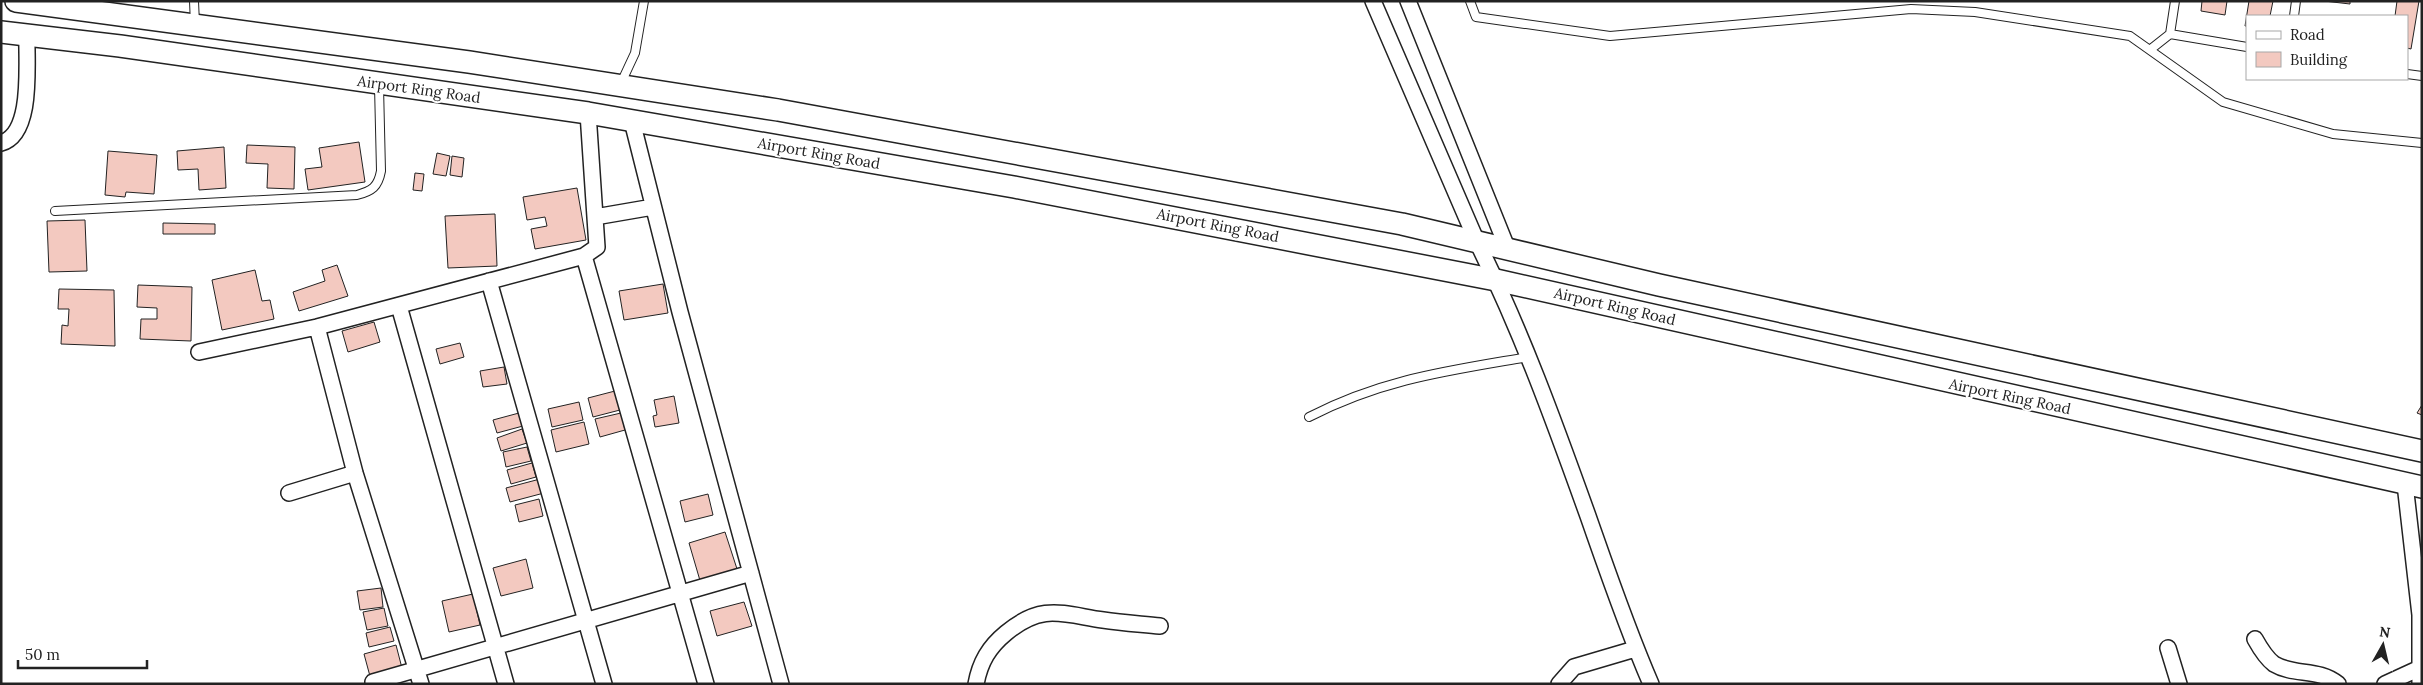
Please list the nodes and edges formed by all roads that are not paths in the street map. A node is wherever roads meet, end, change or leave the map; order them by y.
1 (16, 1) edge
2 (194, 1) edge
3 (644, 1) edge
4 (1373, 1) edge
5 (1408, 1) edge
6 (1470, 1) edge
7 (2175, 1) edge
8 (2296, 1) edge
9 (2294, 15) edge
10 (196, 24) junction
11 (1, 32) edge
12 (2170, 34) junction
13 (26, 35) junction
14 (2246, 47) edge
15 (2151, 49) junction
16 (2408, 74) edge
17 (2422, 76) edge
18 (379, 83) junction
19 (619, 86) junction
20 (588, 113) junction
21 (632, 121) junction
22 (1, 143) edge
23 (2422, 143) edge
24 (653, 207) junction
25 (55, 211) dead end
26 (595, 217) junction
27 (1478, 242) junction
28 (1508, 250) junction
29 (584, 256) junction
30 (1496, 280) junction
31 (489, 281) junction
32 (399, 306) junction
33 (317, 327) junction
34 (199, 352) dead end
35 (1528, 357) junction
36 (1309, 417) dead end
37 (2422, 451) edge
38 (355, 473) junction
39 (2413, 485) edge
40 (289, 493) dead end
41 (751, 573) junction
42 (681, 594) junction
43 (587, 620) junction
44 (1160, 626) dead end
45 (2255, 639) dead end
46 (495, 646) junction
47 (2168, 648) dead end
48 (1635, 649) junction
49 (2421, 667) edge
50 (419, 677) edge
51 (373, 682) dead end
52 (506, 684) edge
53 (604, 684) edge
54 (706, 684) edge
55 (781, 684) edge
56 (976, 684) edge
57 (1559, 684) edge
58 (1651, 684) edge
59 (2180, 684) edge
60 (2338, 684) edge
61 (2385, 684) edge
62 (2420, 684) edge

1 - 10 main road, Airport Ring Road
2 - 10 lane
3 - 19 lane
4 - 27 street
5 - 28 street
6 - 15 lane
7 - 12 lane
8 - 9 lane
10 - 19 main road, Airport Ring Road
11 - 13 main road, Airport Ring Road
12 - 14 lane
12 - 15 lane
13 - 18 main road, Airport Ring Road
13 - 22 street
15 - 23 lane
16 - 17 lane
18 - 20 main road, Airport Ring Road
18 - 25 lane
19 - 27 main road, Airport Ring Road
20 - 21 main road, Airport Ring Road
20 - 26 street
21 - 24 street
21 - 30 main road, Airport Ring Road
24 - 26 street
24 - 41 street
26 - 29 street
27 - 28 main road, Airport Ring Road
27 - 30 street
28 - 37 main road, Airport Ring Road
29 - 31 street
29 - 42 street
30 - 35 street
30 - 39 main road, Airport Ring Road
31 - 32 street
31 - 43 street
32 - 33 street
32 - 46 street
33 - 34 street
33 - 38 street
35 - 36 lane
35 - 48 street
38 - 40 street
38 - 50 street
39 - 49 street
41 - 42 street
41 - 55 street
42 - 43 street
42 - 54 street
43 - 46 street
43 - 53 street
44 - 56 street
45 - 60 street
46 - 50 street
46 - 52 street
47 - 59 street
48 - 57 street
48 - 58 street
49 - 61 street
49 - 62 street
50 - 51 street

